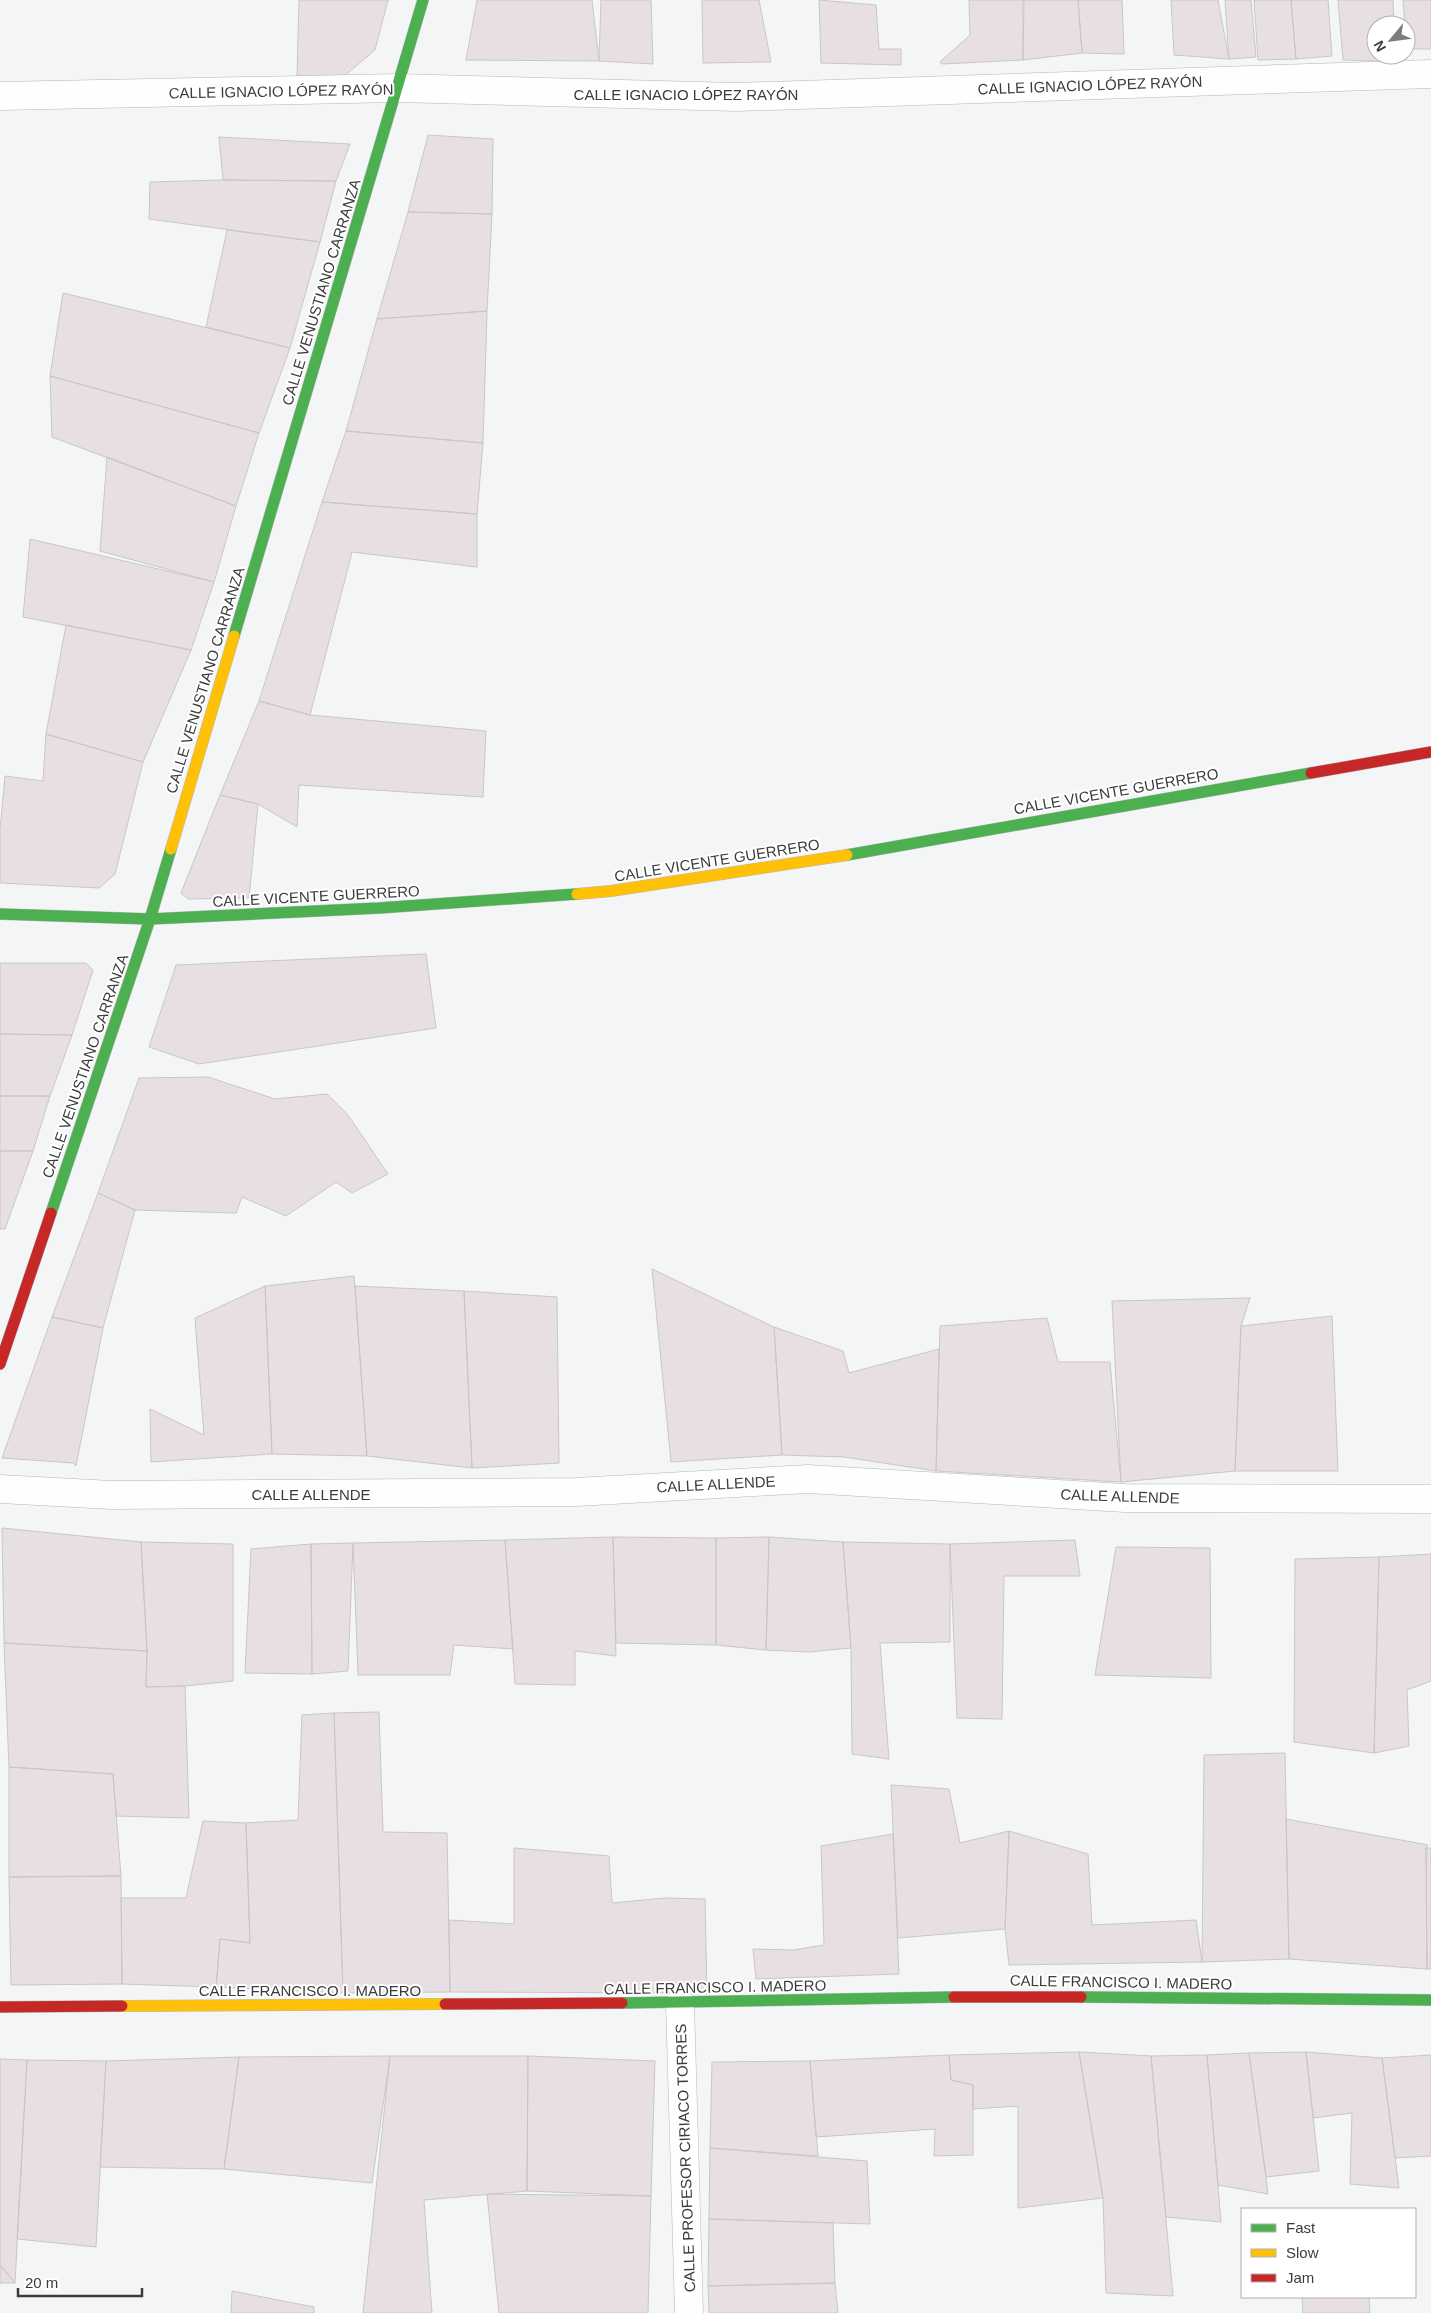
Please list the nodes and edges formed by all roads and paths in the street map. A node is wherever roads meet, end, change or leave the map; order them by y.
1 (423, 0) edge
2 (1431, 74) edge
3 (397, 88) junction
4 (0, 96) edge
5 (1431, 752) edge
6 (0, 914) edge
7 (150, 919) junction
8 (0, 1364) edge
9 (0, 1489) edge
10 (1431, 1499) edge
11 (1431, 2000) edge
12 (680, 2003) junction
13 (0, 2007) edge
14 (689, 2313) edge

1 - 3 street, CALLE VENUSTIANO CARRANZA
2 - 3 street, CALLE IGNACIO LÓPEZ RAYÓN
3 - 4 street, CALLE IGNACIO LÓPEZ RAYÓN
3 - 7 street, CALLE VENUSTIANO CARRANZA
5 - 7 street, CALLE VICENTE GUERRERO
6 - 7 street, CALLE VICENTE GUERRERO
7 - 8 street, CALLE VENUSTIANO CARRANZA
9 - 10 street, CALLE ALLENDE
11 - 12 street, CALLE FRANCISCO I. MADERO
12 - 13 street, CALLE FRANCISCO I. MADERO
12 - 14 street, CALLE PROFESOR CIRIACO TORRES

